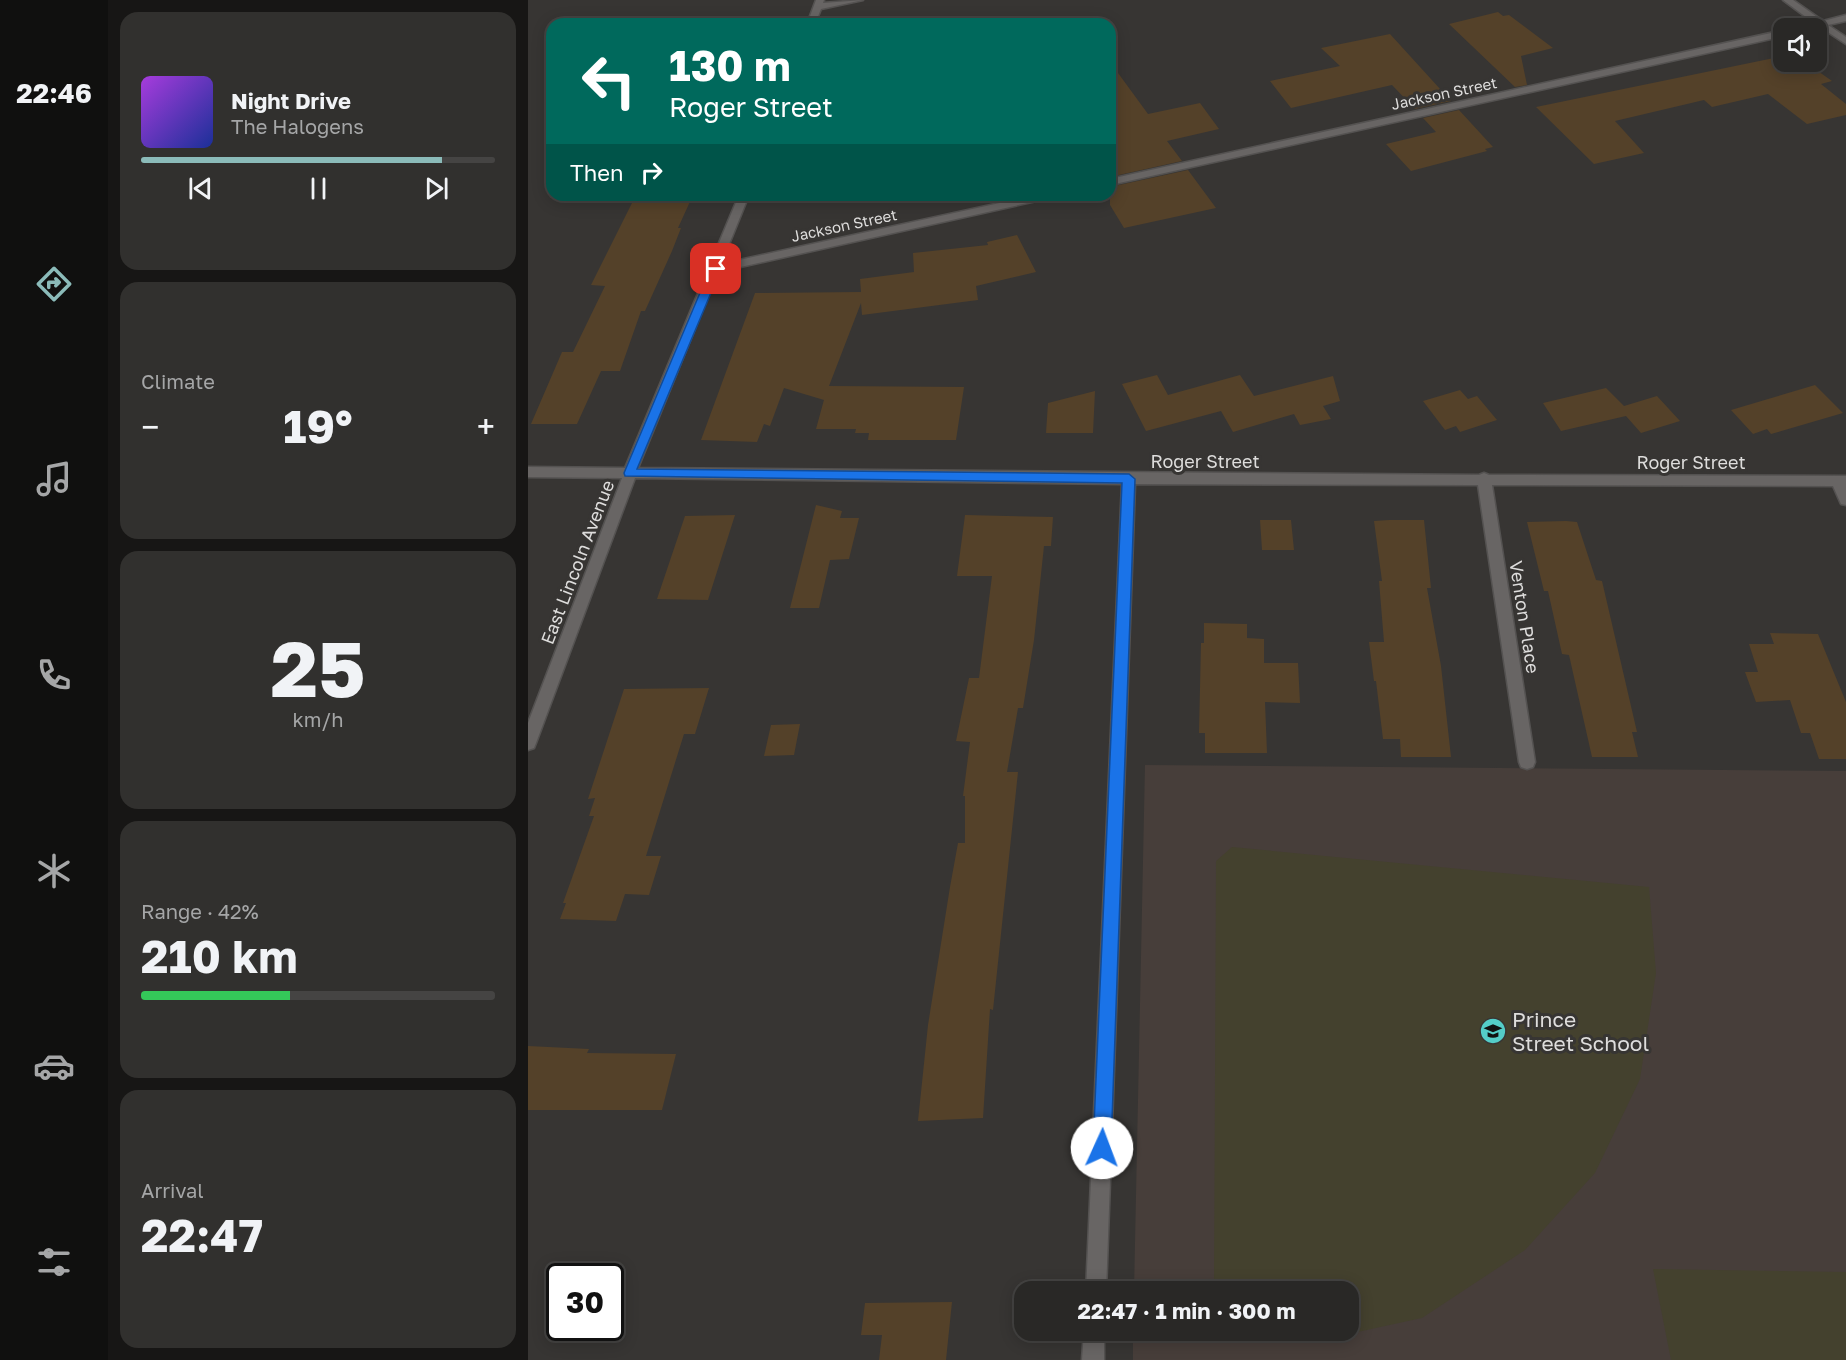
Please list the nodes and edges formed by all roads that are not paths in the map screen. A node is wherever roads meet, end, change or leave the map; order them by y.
1 (859, 0) edge
2 (1786, 0) edge
3 (819, 4) edge
4 (813, 18) edge
5 (1812, 18) edge
6 (1846, 18) edge
7 (1827, 23) edge
8 (1827, 28) edge
9 (1773, 35) edge
10 (1846, 41) edge
11 (1116, 181) edge
12 (742, 201) edge
13 (1023, 201) edge
14 (716, 269) junction
15 (528, 472) edge
16 (630, 473) junction
17 (1484, 478) junction
18 (1129, 479) junction
19 (1842, 481) edge
20 (1846, 500) edge
21 (528, 743) edge
22 (1527, 762) dead end
23 (1096, 1281) edge
24 (1094, 1341) edge
25 (1093, 1360) edge

1 - 3 street
2 - 5 street
3 - 4 street
6 - 7 street
8 - 10 street
9 - 11 street, Jackson Street
12 - 14 street, East Lincoln Avenue
13 - 14 street, Jackson Street
14 - 16 street, East Lincoln Avenue
15 - 16 street, Roger Street
16 - 18 street, Roger Street
16 - 21 street, East Lincoln Avenue
17 - 18 street, Roger Street
17 - 19 street, Roger Street
17 - 22 street, Venton Place
18 - 23 street
19 - 20 street
24 - 25 street

